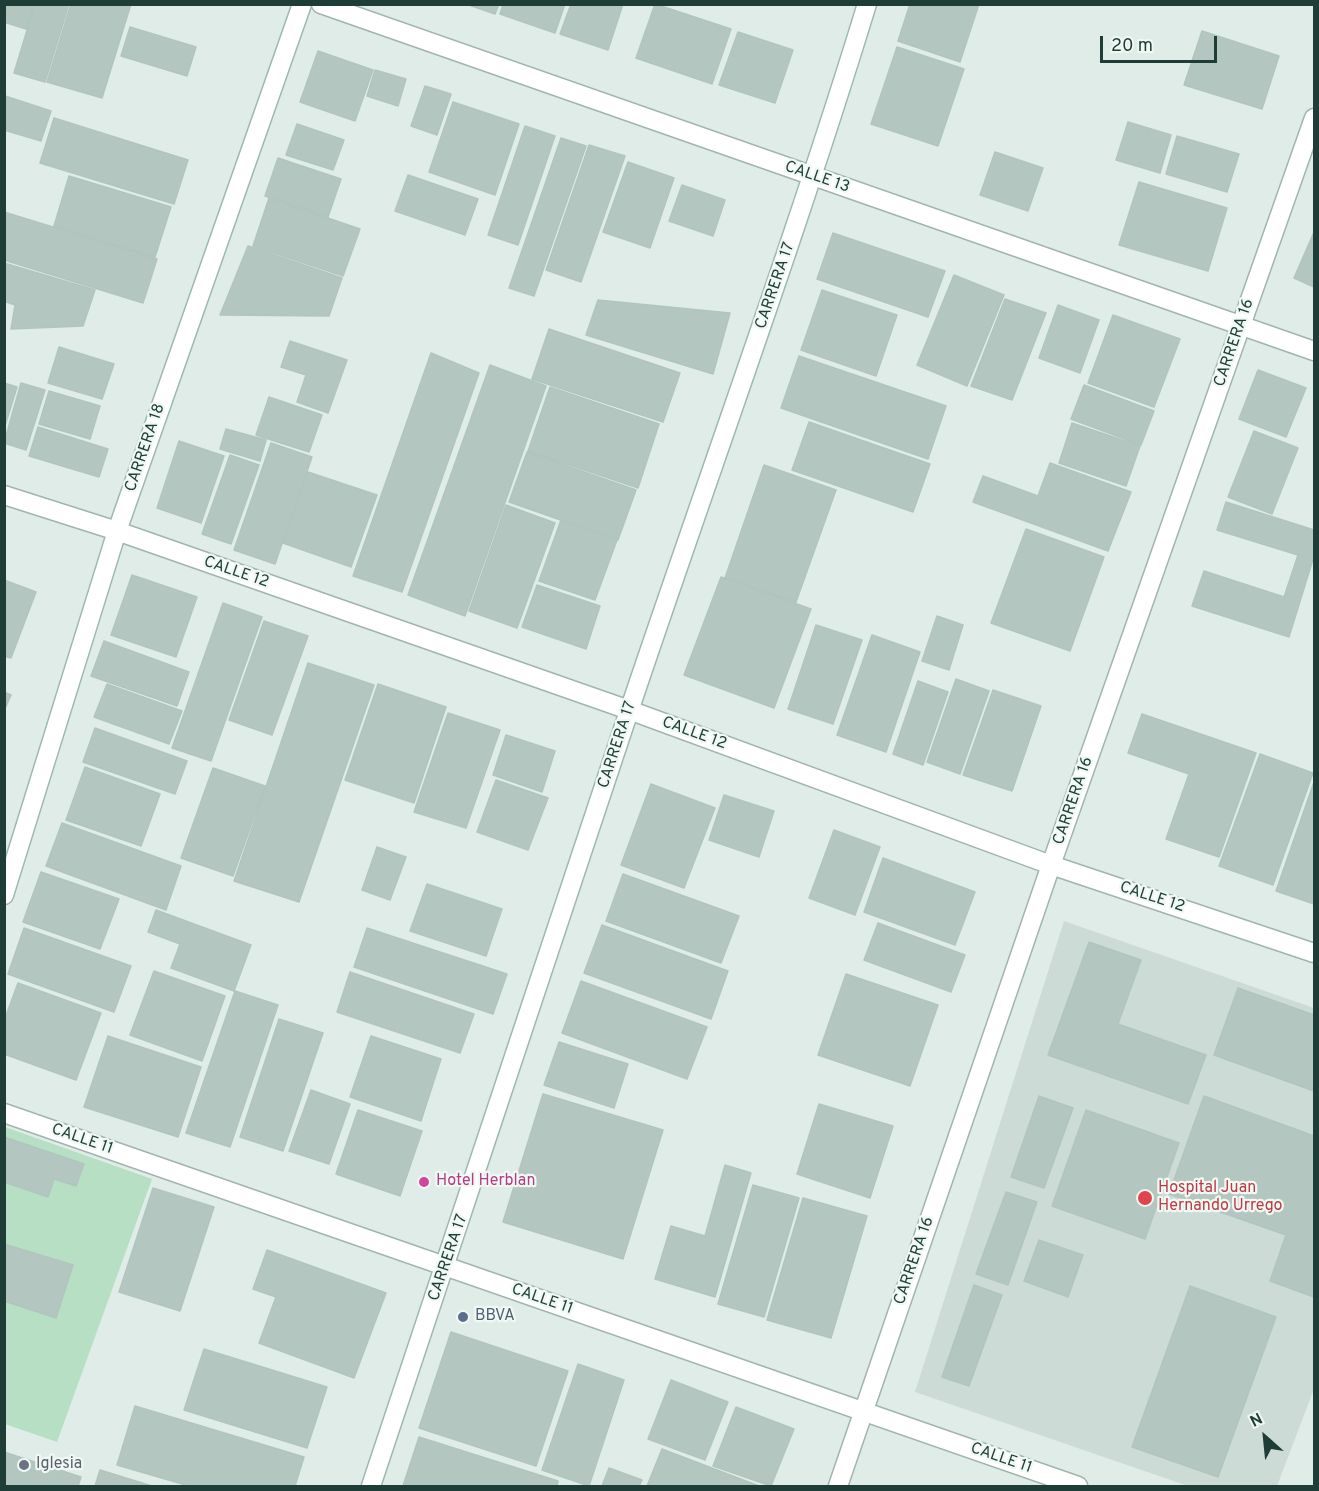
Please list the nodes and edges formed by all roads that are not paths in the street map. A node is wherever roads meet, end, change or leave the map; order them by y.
1 (302, 4) edge
2 (321, 4) edge
3 (867, 4) edge
4 (1314, 118) edge
5 (814, 177) junction
6 (1241, 326) junction
7 (1314, 351) edge
8 (4, 495) edge
9 (117, 531) junction
10 (629, 710) junction
11 (1051, 865) junction
12 (4, 895) edge
13 (1314, 953) edge
14 (4, 1113) edge
15 (447, 1267) junction
16 (864, 1412) junction
17 (371, 1486) edge
18 (838, 1486) edge
19 (1078, 1486) edge

1 - 9 street, CARRERA 18
2 - 5 street, CALLE 13
3 - 5 street, CARRERA 17
4 - 6 street, CARRERA 16
5 - 6 street, CALLE 13
5 - 10 street, CARRERA 17
6 - 7 street, CALLE 13
6 - 11 street, CARRERA 16
8 - 9 street, CALLE 12
9 - 10 street, CALLE 12
9 - 12 street, CARRERA 18
10 - 11 street, CALLE 12
10 - 15 street, CARRERA 17
11 - 13 street, CALLE 12
11 - 16 street, CARRERA 16
14 - 15 street, CALLE 11
15 - 16 street, CALLE 11
15 - 17 street, CARRERA 17
16 - 18 street, CARRERA 16
16 - 19 street, CALLE 11

